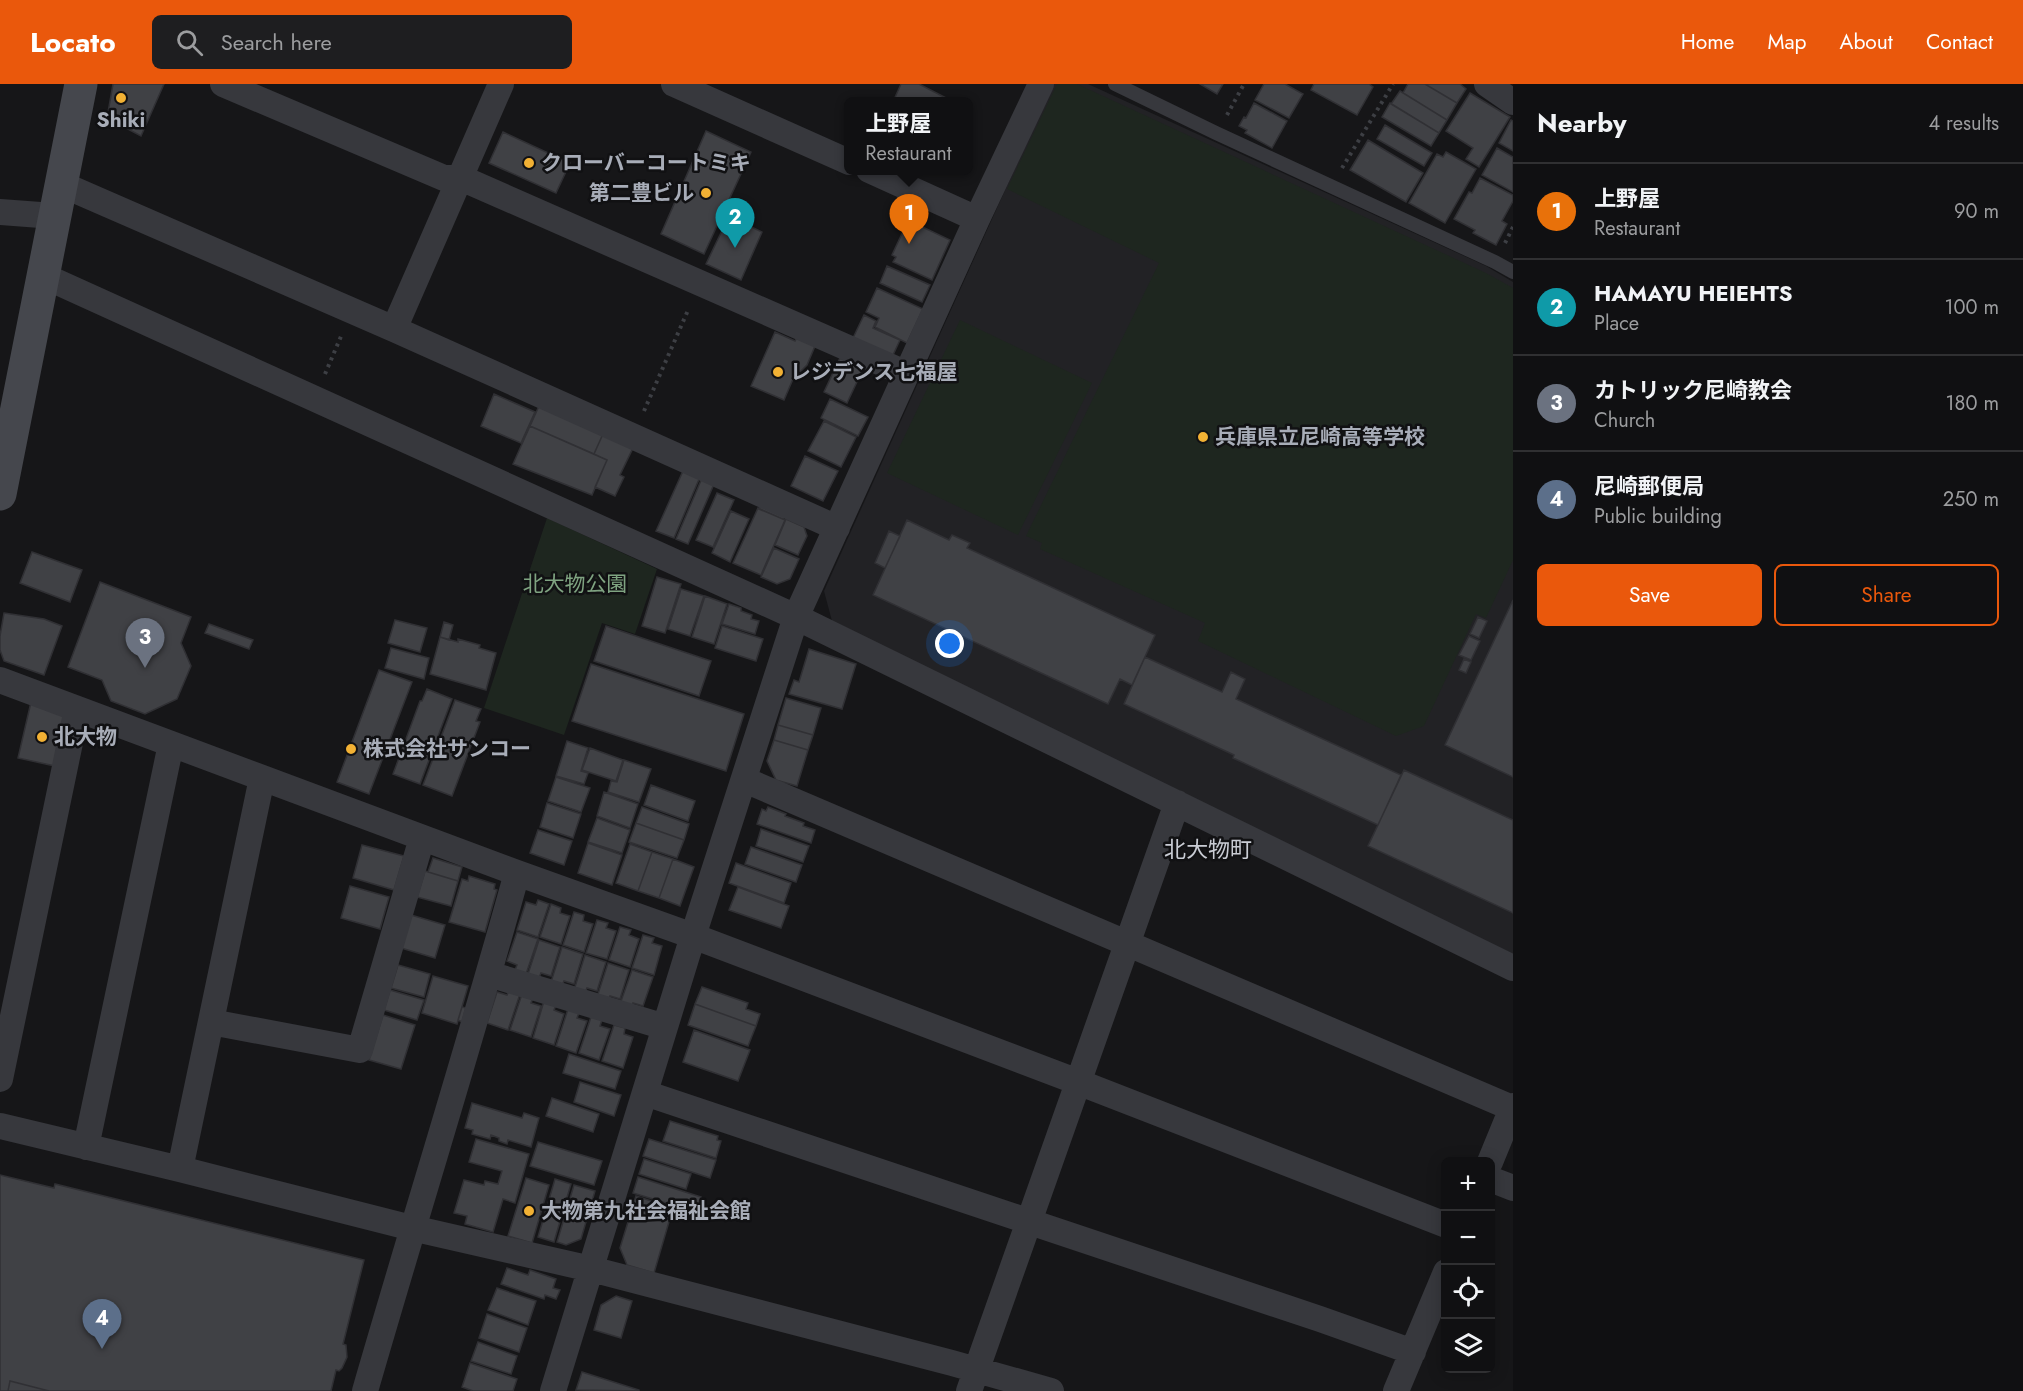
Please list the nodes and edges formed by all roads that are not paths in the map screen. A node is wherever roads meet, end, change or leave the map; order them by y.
1 (81, 84) edge
2 (223, 84) edge
3 (501, 84) edge
4 (674, 84) edge
5 (1041, 84) edge
6 (1115, 84) edge
7 (1487, 84) edge
8 (1513, 102) edge
9 (844, 160) edge
10 (878, 175) edge
11 (461, 178) junction
12 (61, 184) junction
13 (0, 212) edge
14 (54, 216) junction
15 (977, 219) junction
16 (1513, 272) edge
17 (44, 276) junction
18 (394, 330) junction
19 (907, 374) junction
20 (0, 494) edge
21 (837, 528) junction
22 (796, 617) junction
23 (0, 680) edge
24 (77, 709) junction
25 (171, 744) junction
26 (262, 778) junction
27 (745, 780) junction
28 (1177, 803) junction
29 (422, 838) junction
30 (517, 873) junction
31 (693, 936) junction
32 (1126, 945) junction
33 (1513, 968) edge
34 (489, 974) junction
35 (211, 1022) junction
36 (665, 1027) junction
37 (0, 1079) edge
38 (1078, 1082) junction
39 (645, 1093) junction
40 (1512, 1107) edge
41 (0, 1126) edge
42 (86, 1146) junction
43 (1492, 1157) edge
44 (180, 1169) junction
45 (1495, 1181) edge
46 (1513, 1188) edge
47 (1029, 1221) junction
48 (1441, 1223) edge
49 (412, 1228) junction
50 (591, 1269) junction
51 (1441, 1284) edge
52 (1413, 1352) junction
53 (972, 1381) edge
54 (365, 1391) edge
55 (553, 1391) edge
56 (1051, 1391) edge
57 (1396, 1391) edge

1 - 12 street
2 - 11 street
3 - 11 street
4 - 9 street
5 - 15 street
6 - 16 lane
7 - 8 street
10 - 15 street
11 - 18 street
11 - 19 street
12 - 14 street
12 - 18 street
13 - 14 street
14 - 17 street
15 - 19 street
17 - 20 street
17 - 22 street
18 - 21 street
19 - 21 street
21 - 22 street
22 - 27 street
22 - 28 street
23 - 24 street
24 - 25 street
24 - 37 street
25 - 26 street
25 - 42 street
26 - 29 street
26 - 35 street
27 - 31 street
27 - 32 street
28 - 32 street
28 - 33 street
29 - 30 street
29 - 35 street
30 - 31 street
30 - 34 street
31 - 36 street
31 - 38 street
32 - 38 street
32 - 40 street
34 - 36 street
34 - 49 street
35 - 44 street
36 - 39 street
38 - 47 street
38 - 48 street
39 - 47 street
39 - 50 street
40 - 43 street
41 - 42 street
42 - 44 street
44 - 49 street
45 - 46 street
47 - 52 street
47 - 53 street
49 - 50 street
49 - 54 street
50 - 53 street
50 - 55 street
51 - 52 street
52 - 57 street
53 - 56 street

